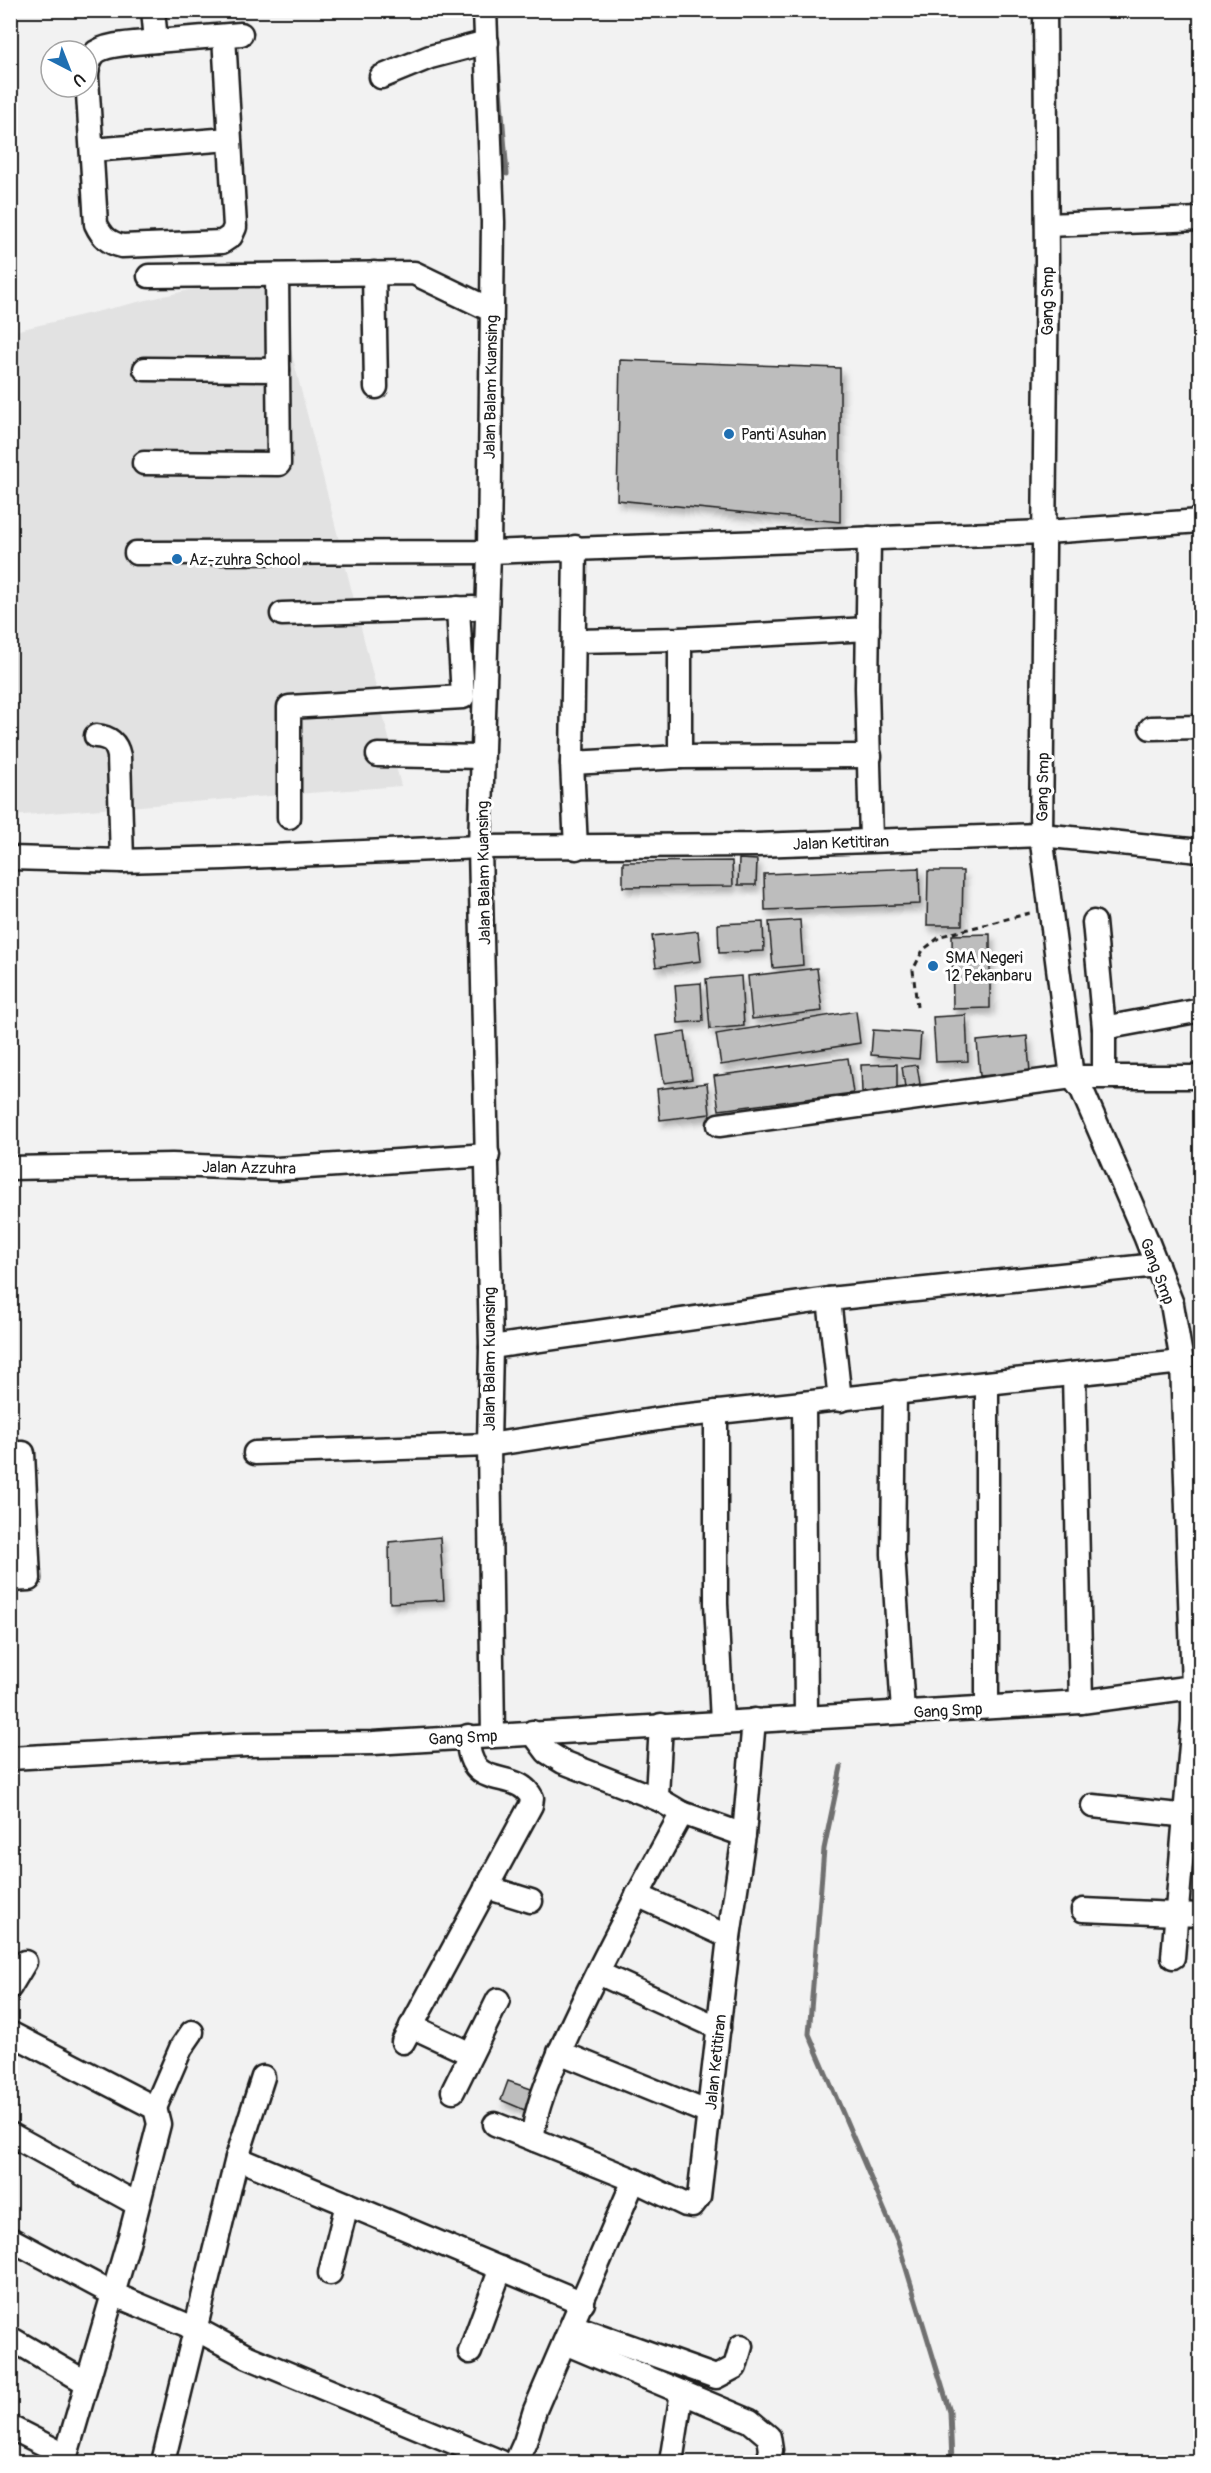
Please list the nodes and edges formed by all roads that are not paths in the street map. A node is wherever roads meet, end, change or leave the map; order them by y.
1 (153, 10) edge
2 (485, 10) edge
3 (1045, 10) edge
4 (156, 41) junction
5 (487, 42) junction
6 (99, 50) edge
7 (381, 77) dead end
8 (89, 99) edge
9 (229, 139) junction
10 (92, 150) junction
11 (1200, 219) edge
12 (1047, 225) junction
13 (374, 273) junction
14 (277, 275) junction
15 (149, 276) dead end
16 (491, 310) junction
17 (145, 369) dead end
18 (278, 370) junction
19 (376, 387) dead end
20 (144, 463) dead end
21 (1200, 521) edge
22 (1046, 532) junction
23 (869, 538) junction
24 (575, 547) junction
25 (489, 552) junction
26 (136, 553) dead end
27 (487, 607) junction
28 (458, 608) junction
29 (282, 614) dead end
30 (868, 629) junction
31 (680, 639) junction
32 (574, 641) junction
33 (1200, 727) edge
34 (1151, 728) dead end
35 (96, 736) dead end
36 (378, 755) dead end
37 (870, 756) junction
38 (482, 757) junction
39 (680, 757) junction
40 (572, 763) junction
41 (289, 817) dead end
42 (1041, 835) junction
43 (871, 840) junction
44 (480, 847) junction
45 (576, 848) junction
46 (1200, 851) edge
47 (10, 858) edge
48 (122, 861) junction
49 (1094, 922) dead end
50 (1196, 1011) dead end
51 (1104, 1028) junction
52 (1104, 1076) junction
53 (1072, 1077) junction
54 (1200, 1077) edge
55 (720, 1125) dead end
56 (488, 1155) junction
57 (10, 1168) edge
58 (1157, 1265) junction
59 (829, 1299) junction
60 (491, 1347) junction
61 (1182, 1362) junction
62 (1074, 1374) junction
63 (987, 1383) junction
64 (895, 1392) junction
65 (840, 1400) junction
66 (804, 1403) junction
67 (716, 1412) junction
68 (1192, 1424) edge
69 (489, 1444) junction
70 (10, 1453) edge
71 (255, 1453) dead end
72 (10, 1580) edge
73 (1193, 1687) junction
74 (1081, 1702) junction
75 (987, 1707) junction
76 (903, 1712) junction
77 (806, 1717) junction
78 (754, 1720) junction
79 (1197, 1721) edge
80 (722, 1722) junction
81 (661, 1725) junction
82 (532, 1732) junction
83 (493, 1735) junction
84 (468, 1736) junction
85 (10, 1758) edge
86 (660, 1800) junction
87 (1093, 1806) dead end
88 (682, 1813) junction
89 (1193, 1817) edge
90 (744, 1835) junction
91 (486, 1887) junction
92 (638, 1895) junction
93 (531, 1901) dead end
94 (1083, 1910) dead end
95 (1176, 1914) junction
96 (1200, 1915) edge
97 (729, 1937) junction
98 (1173, 1957) dead end
99 (25, 1962) dead end
100 (598, 1973) junction
101 (10, 1987) edge
102 (498, 2000) dead end
103 (719, 2028) junction
104 (192, 2032) dead end
105 (10, 2033) edge
106 (559, 2052) junction
107 (471, 2054) junction
108 (263, 2077) dead end
109 (453, 2091) dead end
110 (155, 2108) junction
111 (709, 2113) junction
112 (495, 2124) dead end
113 (10, 2133) edge
114 (535, 2140) junction
115 (237, 2158) junction
116 (634, 2180) junction
117 (137, 2204) junction
118 (347, 2204) junction
119 (10, 2239) edge
120 (501, 2268) junction
121 (330, 2273) dead end
122 (112, 2294) junction
123 (583, 2303) junction
124 (196, 2329) junction
125 (569, 2335) junction
126 (10, 2338) edge
127 (741, 2346) dead end
128 (470, 2352) dead end
129 (87, 2383) junction
130 (682, 2392) junction
131 (10, 2427) edge
132 (64, 2459) edge
133 (163, 2463) edge
134 (501, 2463) edge
135 (516, 2463) edge
136 (671, 2463) edge
137 (768, 2463) edge

1 - 4 street
2 - 5 street, Jalan Balam Kuansing
3 - 12 street, Gang Smp
4 - 6 street
4 - 9 street
5 - 7 street
5 - 16 street, Jalan Balam Kuansing
8 - 10 street
9 - 10 street
9 - 10 street
11 - 12 street
12 - 22 street, Gang Smp
13 - 14 street
13 - 16 street
13 - 19 street
14 - 15 street
14 - 18 street
16 - 25 street, Jalan Balam Kuansing
17 - 18 street
18 - 20 street
21 - 22 street
22 - 23 street
22 - 42 street, Gang Smp
23 - 24 street
23 - 30 street
24 - 25 street
24 - 32 street
25 - 26 street
25 - 27 street, Jalan Balam Kuansing
27 - 28 street
27 - 38 street, Jalan Balam Kuansing
28 - 29 street
28 - 41 street
30 - 31 street
30 - 37 street
31 - 32 street
31 - 39 street
32 - 40 street
33 - 34 street
35 - 48 street
36 - 38 street
37 - 39 street
37 - 43 street
38 - 44 street, Jalan Balam Kuansing
39 - 40 street
40 - 45 street
42 - 43 street, Jalan Ketitiran
42 - 46 street, Jalan Ketitiran
42 - 53 street, Gang Smp
43 - 45 street, Jalan Ketitiran
44 - 45 street, Jalan Ketitiran
44 - 48 street, Jalan Ketitiran
44 - 56 street, Jalan Balam Kuansing
47 - 48 street, Jalan Ketitiran
49 - 51 street
50 - 51 street
51 - 52 street
52 - 53 street
52 - 54 street
53 - 55 street
53 - 58 street, Gang Smp
56 - 57 street, Jalan Azzuhra
56 - 60 street, Jalan Balam Kuansing
58 - 59 street
58 - 61 street, Gang Smp
59 - 60 street
59 - 65 street
60 - 69 street, Jalan Balam Kuansing
61 - 62 street
61 - 68 street, Gang Smp
62 - 63 street
62 - 74 street
63 - 64 street
63 - 75 street
64 - 65 street
64 - 76 street
65 - 66 street
66 - 67 street
66 - 77 street
67 - 69 street
67 - 80 street
68 - 73 street, Gang Smp
69 - 71 street
69 - 83 street, Jalan Balam Kuansing
70 - 72 street
73 - 74 street, Gang Smp
73 - 79 street
74 - 75 street, Gang Smp
75 - 76 street, Gang Smp
76 - 77 street, Gang Smp
77 - 78 street, Gang Smp
78 - 80 street, Gang Smp
78 - 90 street, Jalan Ketitiran
79 - 89 street
80 - 81 street, Gang Smp
81 - 82 street, Gang Smp
81 - 86 street
82 - 83 street, Gang Smp
82 - 86 street
83 - 84 street, Gang Smp
84 - 85 street, Gang Smp
84 - 91 street
86 - 88 street
87 - 89 street
88 - 90 street
88 - 92 street
89 - 95 street
90 - 97 street, Jalan Ketitiran
91 - 93 street
91 - 107 street
92 - 97 street
92 - 100 street
94 - 95 street
95 - 96 street
95 - 98 street
97 - 103 street, Jalan Ketitiran
99 - 101 street
100 - 103 street
100 - 106 street
102 - 107 street
103 - 111 street, Jalan Ketitiran
104 - 110 street
105 - 110 street
106 - 111 street
106 - 114 street
107 - 109 street
108 - 115 street
110 - 117 street
111 - 116 street, Jalan Ketitiran
112 - 114 street, Jalan Ketitiran
113 - 117 street
114 - 116 street, Jalan Ketitiran
115 - 118 street
115 - 124 street
116 - 123 street
117 - 122 street
118 - 120 street
118 - 121 street
119 - 122 street
120 - 123 street
120 - 128 street
122 - 124 street
122 - 129 street
123 - 125 street
124 - 133 street
124 - 134 street
125 - 127 street
125 - 130 street
125 - 135 street
126 - 129 street
129 - 132 street
130 - 136 street
130 - 137 street
131 - 132 street

